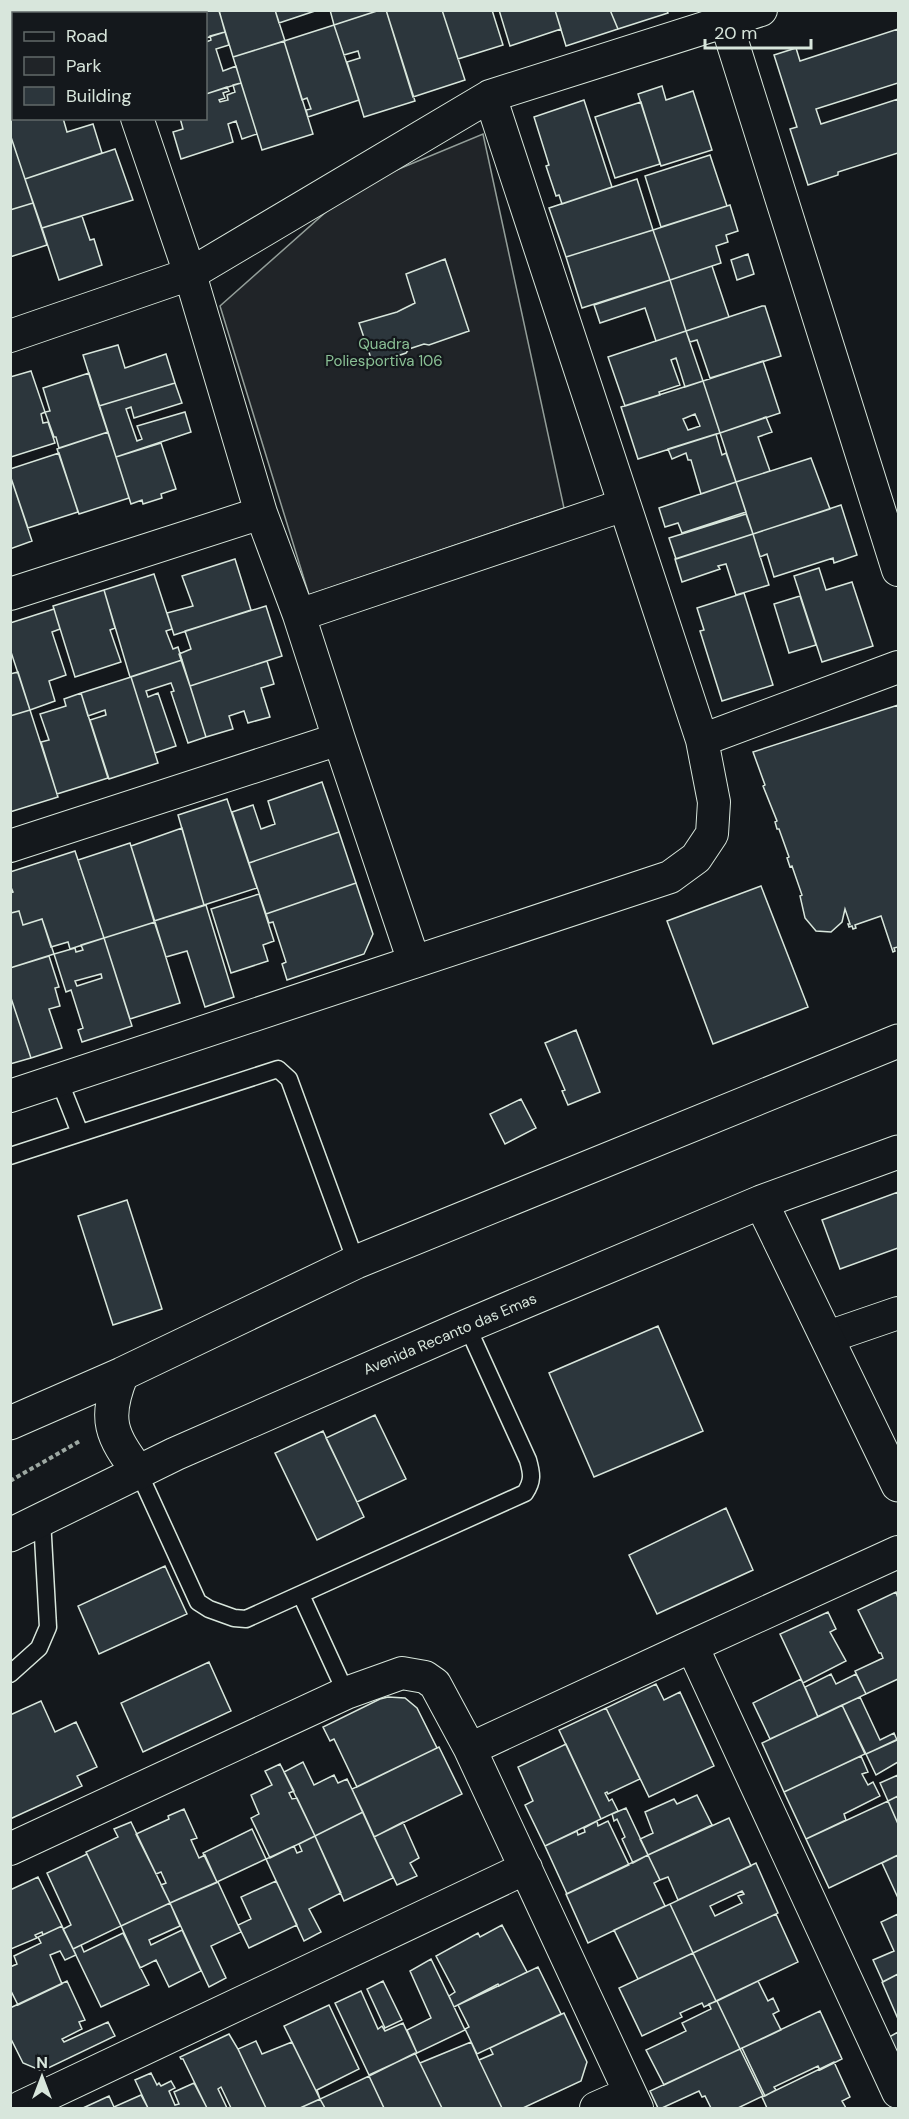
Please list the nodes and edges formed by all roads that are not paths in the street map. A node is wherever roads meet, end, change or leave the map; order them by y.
1 (761, 10) edge
2 (726, 22) junction
3 (490, 96) junction
4 (138, 120) edge
5 (190, 274) junction
6 (10, 336) edge
7 (624, 505) junction
8 (261, 513) junction
9 (898, 570) edge
10 (10, 594) edge
11 (299, 615) junction
12 (898, 667) edge
13 (339, 739) junction
14 (702, 740) junction
15 (10, 846) edge
16 (414, 962) junction
17 (898, 1041) edge
18 (59, 1080) junction
19 (10, 1096) edge
20 (80, 1133) junction
21 (898, 1152) edge
22 (10, 1156) edge
23 (761, 1202) junction
24 (356, 1262) junction
25 (898, 1313) edge
26 (467, 1326) junction
27 (828, 1337) junction
28 (122, 1374) junction
29 (10, 1423) edge
30 (140, 1473) junction
31 (898, 1485) edge
32 (42, 1519) junction
33 (10, 1535) edge
34 (898, 1552) edge
35 (301, 1595) junction
36 (692, 1646) junction
37 (10, 1674) edge
38 (346, 1693) junction
39 (470, 1749) junction
40 (10, 1848) edge
41 (526, 1868) junction
42 (898, 2092) edge
43 (17, 2101) edge
44 (633, 2101) edge
45 (596, 2109) edge

1 - 2 street
2 - 3 street
2 - 9 street
3 - 5 street
3 - 7 street
4 - 5 street
5 - 6 street
5 - 8 street
7 - 11 street
7 - 14 street
8 - 10 street
8 - 11 street
11 - 13 street
12 - 14 street
13 - 15 street
13 - 16 street
14 - 16 street
16 - 18 street
17 - 24 main road
18 - 19 street
18 - 20 lane
20 - 22 lane
20 - 24 lane
21 - 23 main road, Avenida Recanto das Emas
23 - 26 main road, Avenida Recanto das Emas
23 - 27 main road
24 - 28 main road
25 - 27 street
26 - 30 main road, Avenida Recanto das Emas
26 - 35 lane
27 - 31 main road
28 - 29 main road
28 - 30 main road
30 - 32 main road, Avenida Recanto das Emas
30 - 35 lane
32 - 33 main road, Avenida Recanto das Emas
32 - 37 lane
34 - 36 street
35 - 38 lane
36 - 39 street
36 - 42 street
38 - 39 street
38 - 40 street
39 - 41 street
41 - 43 street
41 - 44 street
44 - 45 street

